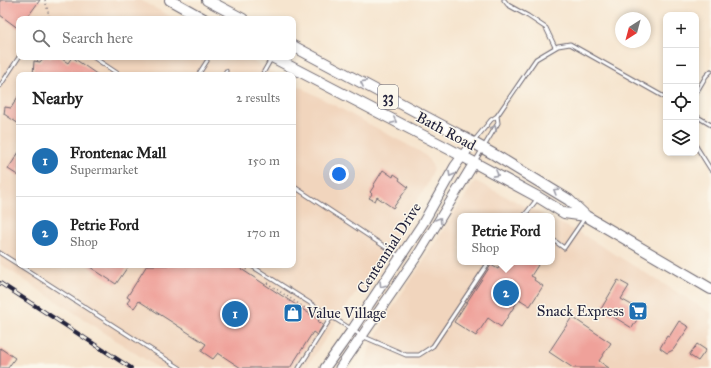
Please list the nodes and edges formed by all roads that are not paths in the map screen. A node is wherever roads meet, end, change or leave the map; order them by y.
1 (170, 0) edge
2 (207, 0) edge
3 (504, 0) edge
4 (199, 16) edge
5 (237, 16) edge
6 (555, 47) junction
7 (296, 48) edge
8 (17, 60) edge
9 (97, 60) edge
10 (270, 60) edge
11 (278, 60) edge
12 (207, 61) dead end
13 (711, 71) edge
14 (115, 72) edge
15 (200, 72) edge
16 (264, 72) edge
17 (0, 86) edge
18 (699, 88) edge
19 (663, 96) edge
20 (498, 116) junction
21 (699, 118) edge
22 (711, 125) edge
23 (473, 142) junction
24 (483, 148) junction
25 (699, 151) edge
26 (462, 156) junction
27 (474, 163) junction
28 (711, 170) edge
29 (296, 188) edge
30 (538, 197) junction
31 (526, 213) edge
32 (586, 216) junction
33 (555, 241) edge
34 (0, 252) edge
35 (400, 257) junction
36 (16, 263) edge
37 (487, 265) edge
38 (24, 268) edge
39 (255, 268) edge
40 (711, 289) edge
41 (332, 316) junction
42 (352, 330) junction
43 (362, 336) junction
44 (180, 368) edge
45 (299, 368) edge
46 (326, 368) edge
47 (340, 368) edge

1 - 4 main road
2 - 5 main road
3 - 6 lane
6 - 19 lane
6 - 20 lane
23 -> 7 main road, Bath Road / 33
8 - 17 lane
9 - 14 lane
10 - 16 lane
11 -> 26 main road, Bath Road / 33
12 - 15 lane
13 - 18 lane
20 - 23 lane
24 -> 20 lane
21 - 22 lane
23 - 24 main road, Bath Road / 33
23 - 26 main road, Centennial Drive
24 - 27 lane
32 -> 24 main road, Bath Road / 33
25 - 28 lane
26 - 27 main road, Bath Road / 33
26 -> 35 main road, Centennial Drive
27 -> 30 main road, Bath Road / 33
43 -> 27 main road, Centennial Drive
29 - 35 lane
30 - 31 lane
30 - 32 main road, Bath Road / 33
32 - 33 lane
32 - 40 main road, Bath Road / 33
34 - 36 lane
35 -> 42 main road, Centennial Drive
37 - 43 lane
38 - 44 lane
39 - 41 lane
41 - 42 lane
41 - 45 lane
42 - 43 lane
42 - 46 main road, Centennial Drive
43 - 47 main road, Centennial Drive

